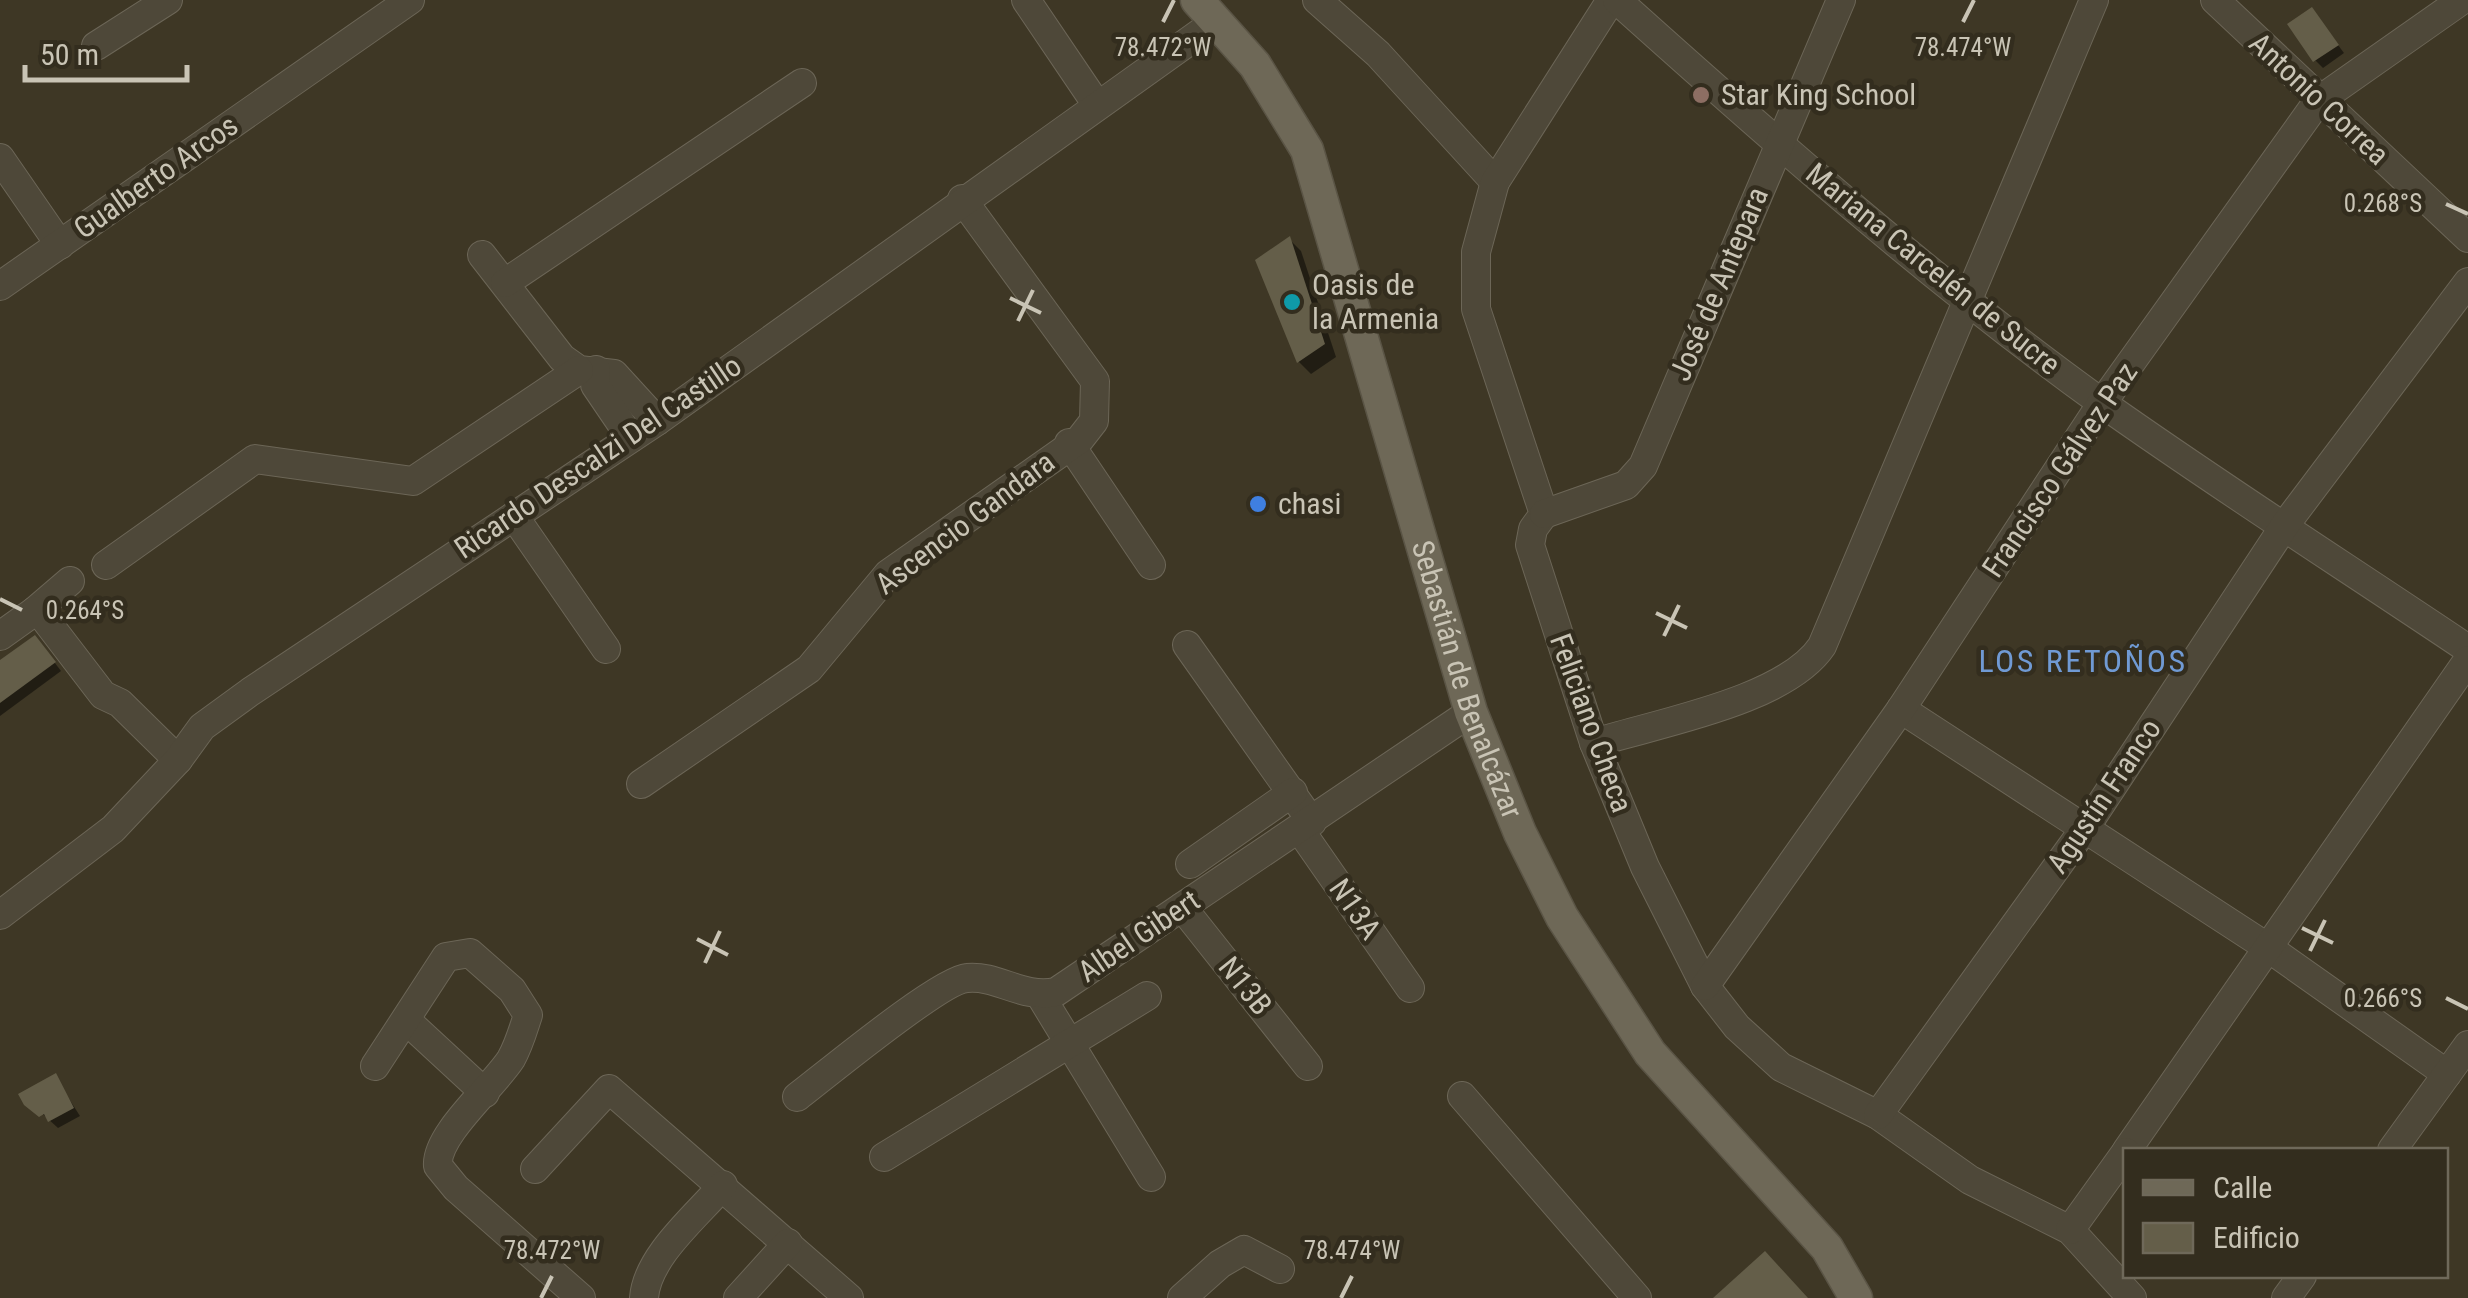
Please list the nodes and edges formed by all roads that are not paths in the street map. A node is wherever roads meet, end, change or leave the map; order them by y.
1 (168, 0) edge
2 (410, 0) edge
3 (1317, 0) edge
4 (1614, 0) edge
5 (1842, 0) edge
6 (2094, 0) edge
7 (2215, 0) edge
8 (2462, 0) edge
9 (1029, 1) edge
10 (1207, 10) edge
11 (96, 46) dead end
12 (802, 83) dead end
13 (2318, 101) junction
14 (1097, 105) junction
15 (1778, 144) junction
16 (0, 158) edge
17 (1495, 182) junction
18 (962, 199) junction
19 (2468, 238) edge
20 (60, 245) junction
21 (482, 255) dead end
22 (2468, 282) edge
23 (505, 283) junction
24 (0, 286) edge
25 (1967, 300) junction
26 (588, 370) junction
27 (2102, 403) junction
28 (656, 421) junction
29 (631, 438) junction
30 (1069, 444) junction
31 (1544, 514) junction
32 (514, 516) junction
33 (2284, 525) junction
34 (106, 565) dead end
35 (1150, 565) dead end
36 (70, 580) dead end
37 (35, 611) junction
38 (0, 636) edge
39 (1188, 645) dead end
40 (606, 649) dead end
41 (2468, 649) edge
42 (2468, 660) edge
43 (1901, 709) junction
44 (1471, 712) junction
45 (1594, 743) junction
46 (178, 760) junction
47 (640, 784) dead end
48 (1293, 792) junction
49 (1306, 826) junction
50 (2085, 828) junction
51 (1190, 864) dead end
52 (1182, 907) junction
53 (0, 914) edge
54 (2270, 948) junction
55 (1705, 986) junction
56 (1410, 988) dead end
57 (1040, 996) junction
58 (1147, 996) dead end
59 (406, 1020) junction
60 (1068, 1042) junction
61 (2468, 1045) edge
62 (375, 1066) dead end
63 (1308, 1066) dead end
64 (2447, 1074) junction
65 (485, 1093) junction
66 (1462, 1096) dead end
67 (798, 1097) dead end
68 (1878, 1114) junction
69 (2128, 1148) edge
70 (2393, 1148) edge
71 (2123, 1155) edge
72 (884, 1157) dead end
73 (535, 1169) dead end
74 (1151, 1178) dead end
75 (724, 1184) junction
76 (2070, 1230) junction
77 (788, 1244) junction
78 (1280, 1269) dead end
79 (581, 1298) edge
80 (644, 1298) edge
81 (738, 1298) edge
82 (849, 1298) edge
83 (1182, 1298) edge
84 (1637, 1298) edge
85 (1856, 1298) edge
86 (2132, 1298) edge

1 - 11 street
2 - 20 street, Gualberto Arcos
3 - 17 street
4 - 15 street, Mariana Carcelén de Sucre
4 - 17 street, Feliciano Checa
5 - 15 street, José de Antepara
6 - 25 street
7 - 13 street, Antonio Correa
8 - 13 street, Francisco Gálvez Paz
9 - 14 street
10 - 14 street, Ricardo Descalzi Del Castillo
10 - 44 main road, Sebastián de Benalcázar
12 - 23 street
13 - 19 street, Antonio Correa
13 - 27 street, Francisco Gálvez Paz
14 - 18 street, Ricardo Descalzi Del Castillo
15 - 25 street, Mariana Carcelén de Sucre
15 - 31 street, José de Antepara
16 - 20 street
17 - 31 street, Feliciano Checa
18 - 28 street, Ricardo Descalzi Del Castillo
18 - 30 street, Ascencio Gandara
20 - 24 street, Gualberto Arcos
21 - 23 street
22 - 33 street, Agustín Franco
23 - 26 street
25 - 27 street, Mariana Carcelén de Sucre
25 - 45 street
26 - 28 street
26 - 29 street
26 - 34 street
27 - 33 street, Mariana Carcelén de Sucre
27 - 43 street, Francisco Gálvez Paz
28 - 29 street, Ricardo Descalzi Del Castillo
29 - 32 street, Ricardo Descalzi Del Castillo
30 - 35 street
30 - 47 street, Ascencio Gandara
31 - 45 street, Feliciano Checa
32 - 40 street
32 - 46 street, Ricardo Descalzi Del Castillo
33 - 41 street, Mariana Carcelén de Sucre
33 - 50 street, Agustín Franco
36 - 37 street
37 - 38 street
37 - 46 street
39 - 48 street, N13A
42 - 54 street
43 - 50 street
43 - 55 street, Francisco Gálvez Paz
44 - 49 street, Albel Gibert
44 - 85 main road, Sebastián de Benalcázar
45 - 55 street, Feliciano Checa
46 - 53 street, Ricardo Descalzi Del Castillo
48 - 49 street, N13A
48 - 51 street
49 - 52 street, Albel Gibert
49 - 56 street, N13A
50 - 54 street
50 - 68 street, Agustín Franco
52 - 57 street, Albel Gibert
52 - 63 street, N13B
54 - 64 street
54 - 69 street
55 - 68 street, Feliciano Checa
57 - 60 street
57 - 67 street
58 - 60 street
59 - 62 street
59 - 65 street
59 - 65 street
60 - 72 street
60 - 74 street
61 - 64 street
64 - 70 street
65 - 79 street
66 - 84 street
68 - 76 street, Feliciano Checa
71 - 76 street
73 - 75 street
75 - 77 street
75 - 80 street
76 - 86 street, Feliciano Checa
77 - 81 street
77 - 82 street
78 - 83 street

